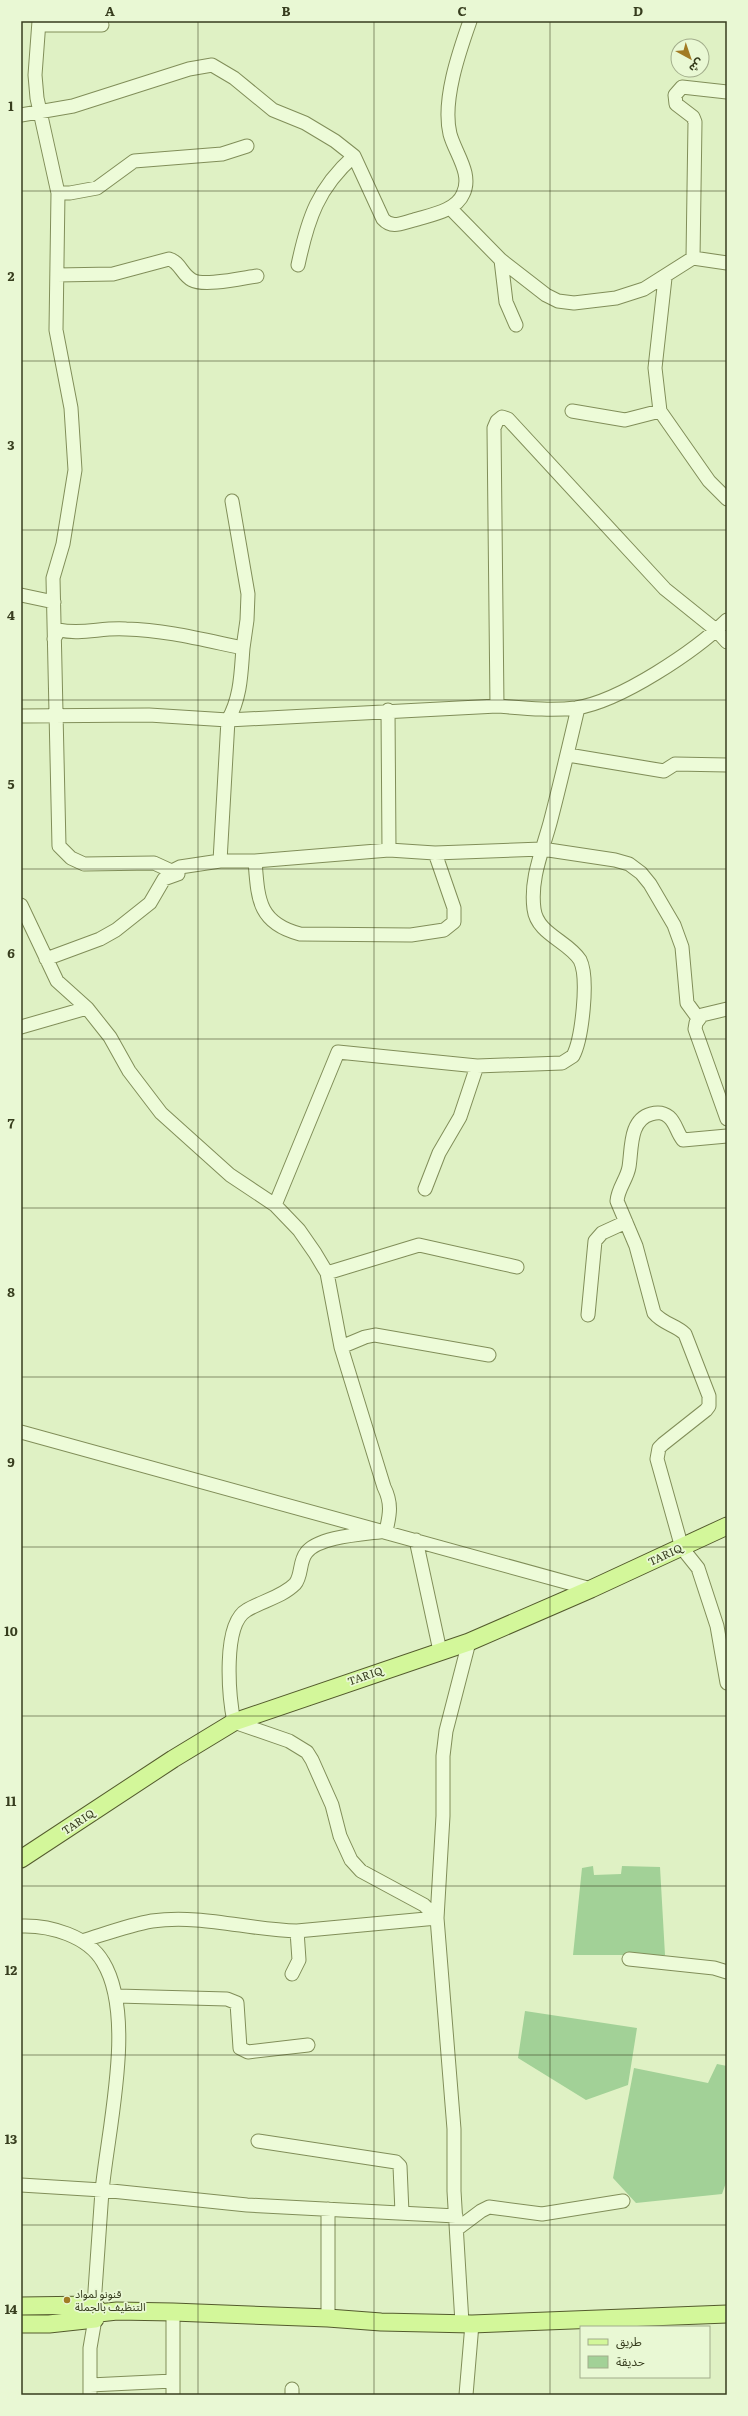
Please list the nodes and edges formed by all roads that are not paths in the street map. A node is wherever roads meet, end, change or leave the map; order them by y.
1 (470, 21) edge
2 (39, 23) edge
3 (102, 25) dead end
4 (727, 92) edge
5 (40, 112) junction
6 (21, 115) edge
7 (247, 146) dead end
8 (354, 156) junction
9 (58, 192) junction
10 (450, 208) junction
11 (693, 258) junction
12 (500, 260) junction
13 (727, 263) edge
14 (298, 264) dead end
15 (57, 275) junction
16 (257, 276) dead end
17 (665, 278) junction
18 (516, 325) dead end
19 (572, 411) dead end
20 (660, 411) junction
21 (727, 499) edge
22 (232, 501) dead end
23 (21, 595) edge
24 (54, 602) junction
25 (727, 620) edge
26 (716, 630) junction
27 (54, 639) junction
28 (727, 642) edge
29 (243, 648) junction
30 (497, 706) junction
31 (578, 708) junction
32 (388, 710) junction
33 (21, 716) edge
34 (58, 716) junction
35 (228, 720) junction
36 (568, 755) junction
37 (727, 765) edge
38 (542, 849) junction
39 (389, 850) junction
40 (435, 853) junction
41 (220, 861) junction
42 (255, 861) junction
43 (178, 874) junction
44 (21, 905) edge
45 (46, 959) junction
46 (87, 1008) junction
47 (727, 1009) edge
48 (698, 1018) junction
49 (21, 1027) edge
50 (477, 1066) junction
51 (727, 1119) edge
52 (727, 1136) edge
53 (425, 1189) dead end
54 (275, 1205) junction
55 (626, 1222) junction
56 (517, 1267) dead end
57 (327, 1273) junction
58 (588, 1315) dead end
59 (341, 1347) junction
60 (490, 1355) dead end
61 (21, 1432) edge
62 (727, 1526) edge
63 (386, 1531) junction
64 (416, 1540) junction
65 (682, 1548) junction
66 (591, 1589) junction
67 (469, 1642) junction
68 (440, 1651) junction
69 (727, 1683) edge
70 (234, 1722) junction
71 (21, 1859) edge
72 (437, 1918) junction
73 (21, 1926) edge
74 (298, 1931) junction
75 (82, 1941) junction
76 (629, 1959) dead end
77 (727, 1972) edge
78 (292, 1974) dead end
79 (117, 1996) junction
80 (308, 2045) dead end
81 (258, 2141) dead end
82 (21, 2185) edge
83 (102, 2190) junction
84 (623, 2201) dead end
85 (328, 2210) junction
86 (402, 2214) junction
87 (457, 2223) junction
88 (21, 2306) edge
89 (173, 2312) junction
90 (96, 2313) junction
91 (727, 2314) edge
92 (328, 2318) junction
93 (467, 2323) junction
94 (21, 2324) edge
95 (174, 2381) junction
96 (90, 2390) edge
97 (173, 2395) edge
98 (466, 2395) edge

1 - 10 street
2 - 3 street
2 - 5 street
4 - 11 street
5 - 6 street
5 - 8 street
5 - 9 street
7 - 9 street
8 - 10 street
8 - 14 street
9 - 15 street
10 - 12 street
11 - 13 street
11 - 17 street
12 - 17 street
12 - 18 street
15 - 16 street
15 - 24 street
17 - 20 street
19 - 20 street
20 - 21 street
22 - 29 street
23 - 24 street
24 - 27 street
25 - 26 street
26 - 28 street
26 - 30 street
26 - 31 street
27 - 29 street
27 - 34 street
29 - 35 street
30 - 31 street
30 - 32 street
31 - 36 street
32 - 35 street
32 - 39 street
33 - 34 street
34 - 35 street
34 - 43 street
35 - 41 street
36 - 37 street
36 - 38 street
38 - 40 street
38 - 48 street
38 - 50 street
39 - 40 street
39 - 42 street
40 - 42 street
41 - 42 street
41 - 43 street
43 - 45 street
44 - 45 street
45 - 46 street
46 - 49 street
46 - 54 street
47 - 48 street
48 - 51 street
50 - 53 street
50 - 54 street
52 - 55 street
54 - 57 street
55 - 58 street
55 - 65 street
56 - 57 street
57 - 59 street
59 - 60 street
59 - 63 street
61 - 63 street
62 - 65 main road, TARIQ
63 - 64 street
63 - 70 street
64 - 66 street
64 - 68 street
65 - 66 main road, TARIQ
65 - 69 street
66 - 67 main road, TARIQ
67 - 68 main road, TARIQ
67 - 72 street
68 - 70 main road, TARIQ
70 - 71 main road, TARIQ
70 - 72 street
72 - 74 street
72 - 87 street
73 - 75 street
74 - 75 street
74 - 78 street
75 - 79 street
76 - 77 street
79 - 80 street
79 - 83 street
81 - 86 street
82 - 83 street
83 - 85 street
83 - 90 street
84 - 87 street
85 - 86 street
85 - 92 street
86 - 87 street
87 - 93 street
88 - 90 main road
89 - 90 main road
89 - 92 main road
89 - 95 street
90 - 94 main road
90 - 96 street
91 - 93 main road
92 - 93 main road
93 - 98 street
95 - 96 street
95 - 97 street

